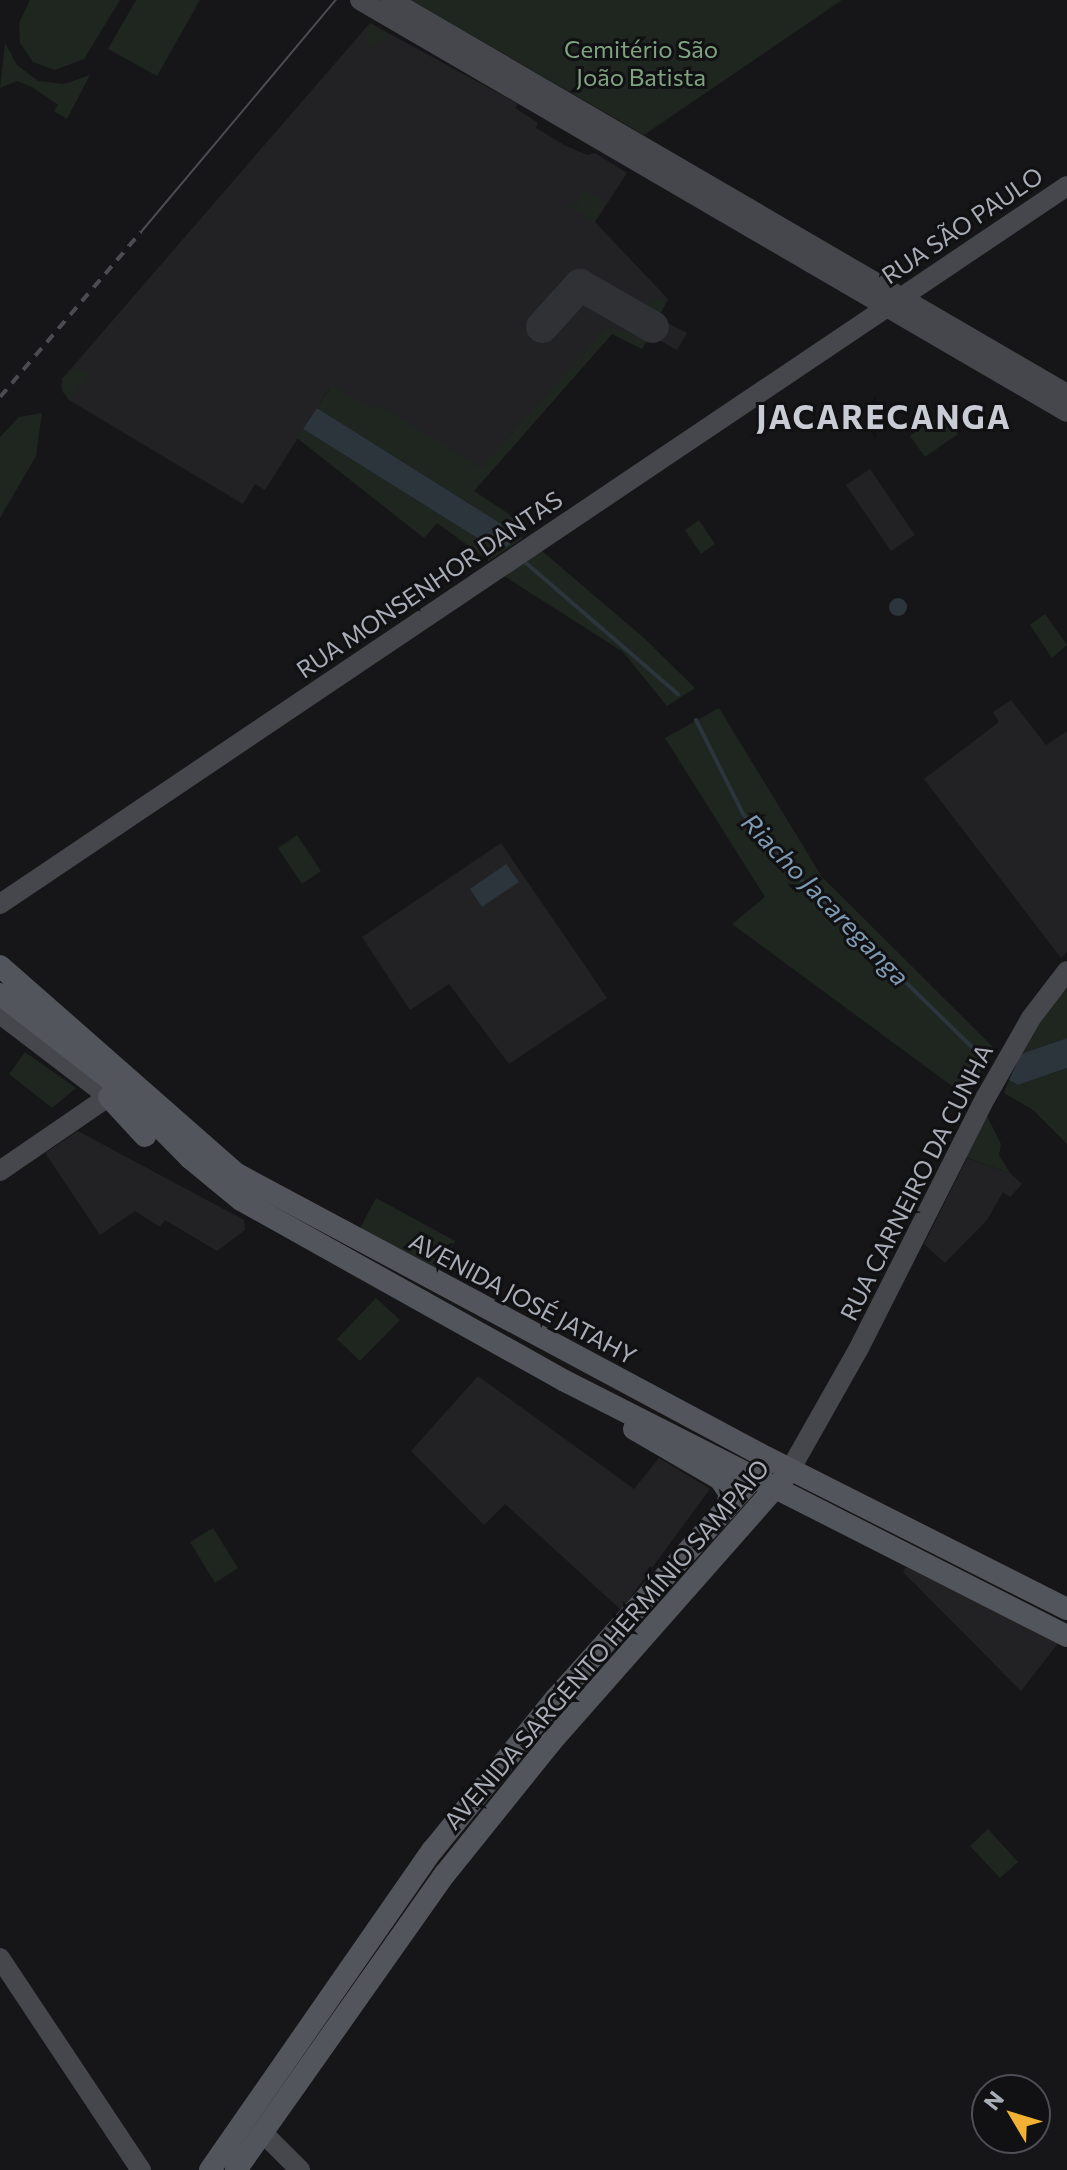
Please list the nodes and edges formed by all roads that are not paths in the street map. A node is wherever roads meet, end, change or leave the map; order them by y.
1 (360, 0) edge
2 (391, 0) edge
3 (1067, 186) edge
4 (893, 302) junction
5 (1067, 394) edge
6 (1067, 412) edge
7 (0, 904) edge
8 (0, 966) edge
9 (1067, 971) edge
10 (0, 994) edge
11 (0, 1014) edge
12 (121, 1088) junction
13 (0, 1171) edge
14 (431, 1279) junction
15 (418, 1298) junction
16 (473, 1302) junction
17 (461, 1322) junction
18 (565, 1381) junction
19 (815, 1421) joint
20 (780, 1464) junction
21 (755, 1477) junction
22 (776, 1488) junction
23 (726, 1509) junction
24 (975, 1576) junction
25 (1067, 1609) edge
26 (1067, 1636) edge
27 (0, 1958) edge
28 (262, 2132) junction
29 (141, 2170) edge
30 (210, 2170) edge
31 (236, 2170) edge
32 (300, 2170) edge

1 - 4 street
2 - 4 street
3 - 4 street, RUA SÃO PAULO
4 - 5 street
4 - 6 street
4 - 7 street, RUA MONSENHOR DANTAS
8 - 12 main road, AVENIDA JOSÉ JATAHY
9 - 19 street, RUA CARNEIRO DA CUNHA
10 - 12 main road, AVENIDA JOSÉ JATAHY
11 - 12 street
12 - 13 street
12 - 14 main road, AVENIDA JOSÉ JATAHY
12 - 15 main road, AVENIDA JOSÉ JATAHY
14 - 15 main road
14 - 16 main road, AVENIDA JOSÉ JATAHY
15 - 17 main road, AVENIDA JOSÉ JATAHY
16 - 17 main road
16 - 20 main road, AVENIDA JOSÉ JATAHY
17 - 18 main road, AVENIDA JOSÉ JATAHY
18 - 21 main road, AVENIDA JOSÉ JATAHY
18 - 23 main road
19 - 20 street, AVENIDA SARGENTO HERMÍNIO SAMPAIO
20 - 21 main road, AVENIDA SARGENTO HERMÍNIO SAMPAIO
20 - 22 main road, AVENIDA SARGENTO HERMÍNIO SAMPAIO
20 - 24 main road, AVENIDA JOSÉ JATAHY
21 - 22 main road, AVENIDA JOSÉ JATAHY
21 - 23 main road, AVENIDA SARGENTO HERMÍNIO SAMPAIO
22 - 24 main road, AVENIDA JOSÉ JATAHY
22 - 28 main road, AVENIDA SARGENTO HERMÍNIO SAMPAIO
23 - 30 main road, AVENIDA SARGENTO HERMÍNIO SAMPAIO
24 - 25 main road, AVENIDA JOSÉ JATAHY
24 - 26 main road, AVENIDA JOSÉ JATAHY
27 - 29 street
28 - 31 main road, AVENIDA SARGENTO HERMÍNIO SAMPAIO
28 - 32 street

